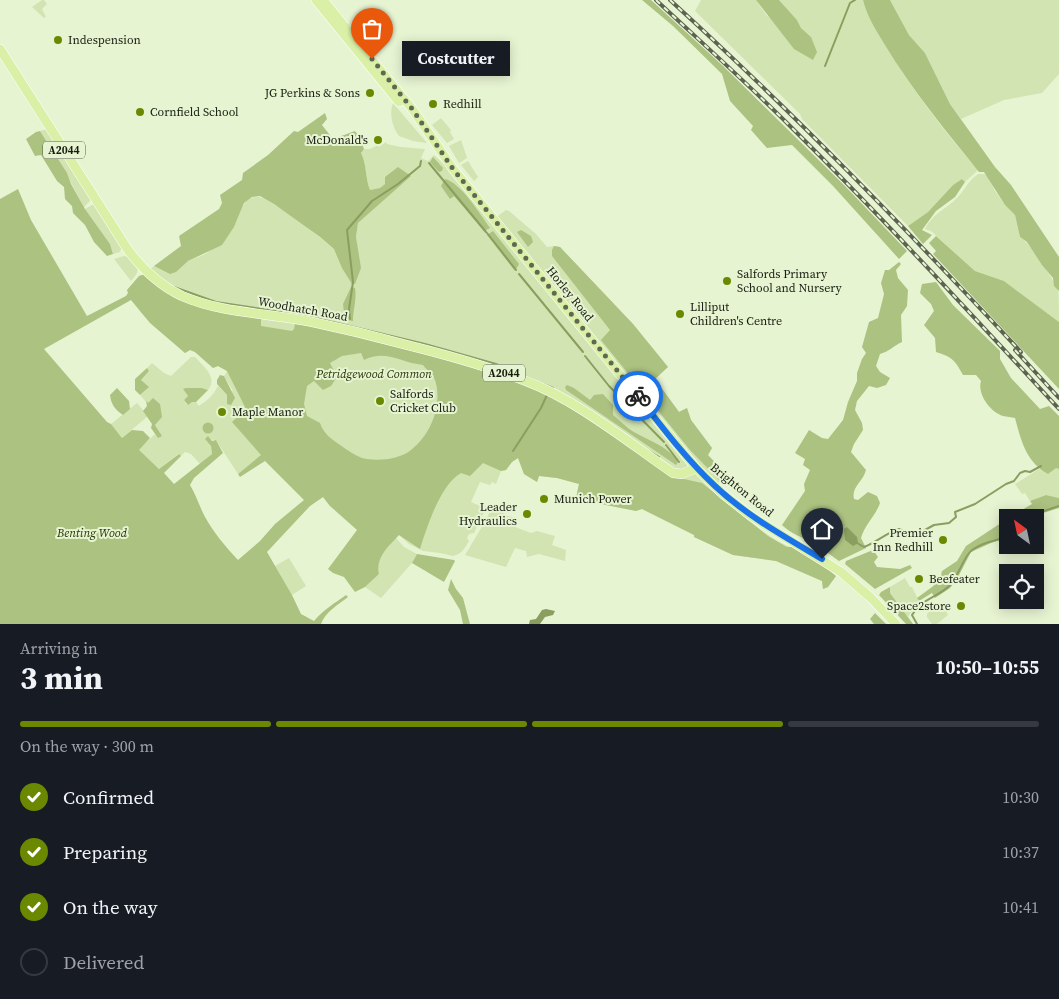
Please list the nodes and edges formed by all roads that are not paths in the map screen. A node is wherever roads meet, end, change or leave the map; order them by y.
1 (316, 0) edge
2 (324, 0) edge
3 (0, 49) edge
4 (428, 133) junction
5 (696, 468) junction
6 (894, 623) edge

1 - 4 main road, Horley Road
2 - 4 main road, Horley Road
3 - 5 main road, Woodhatch Road / A2044
4 - 5 main road, Horley Road
5 - 6 main road, Brighton Road

